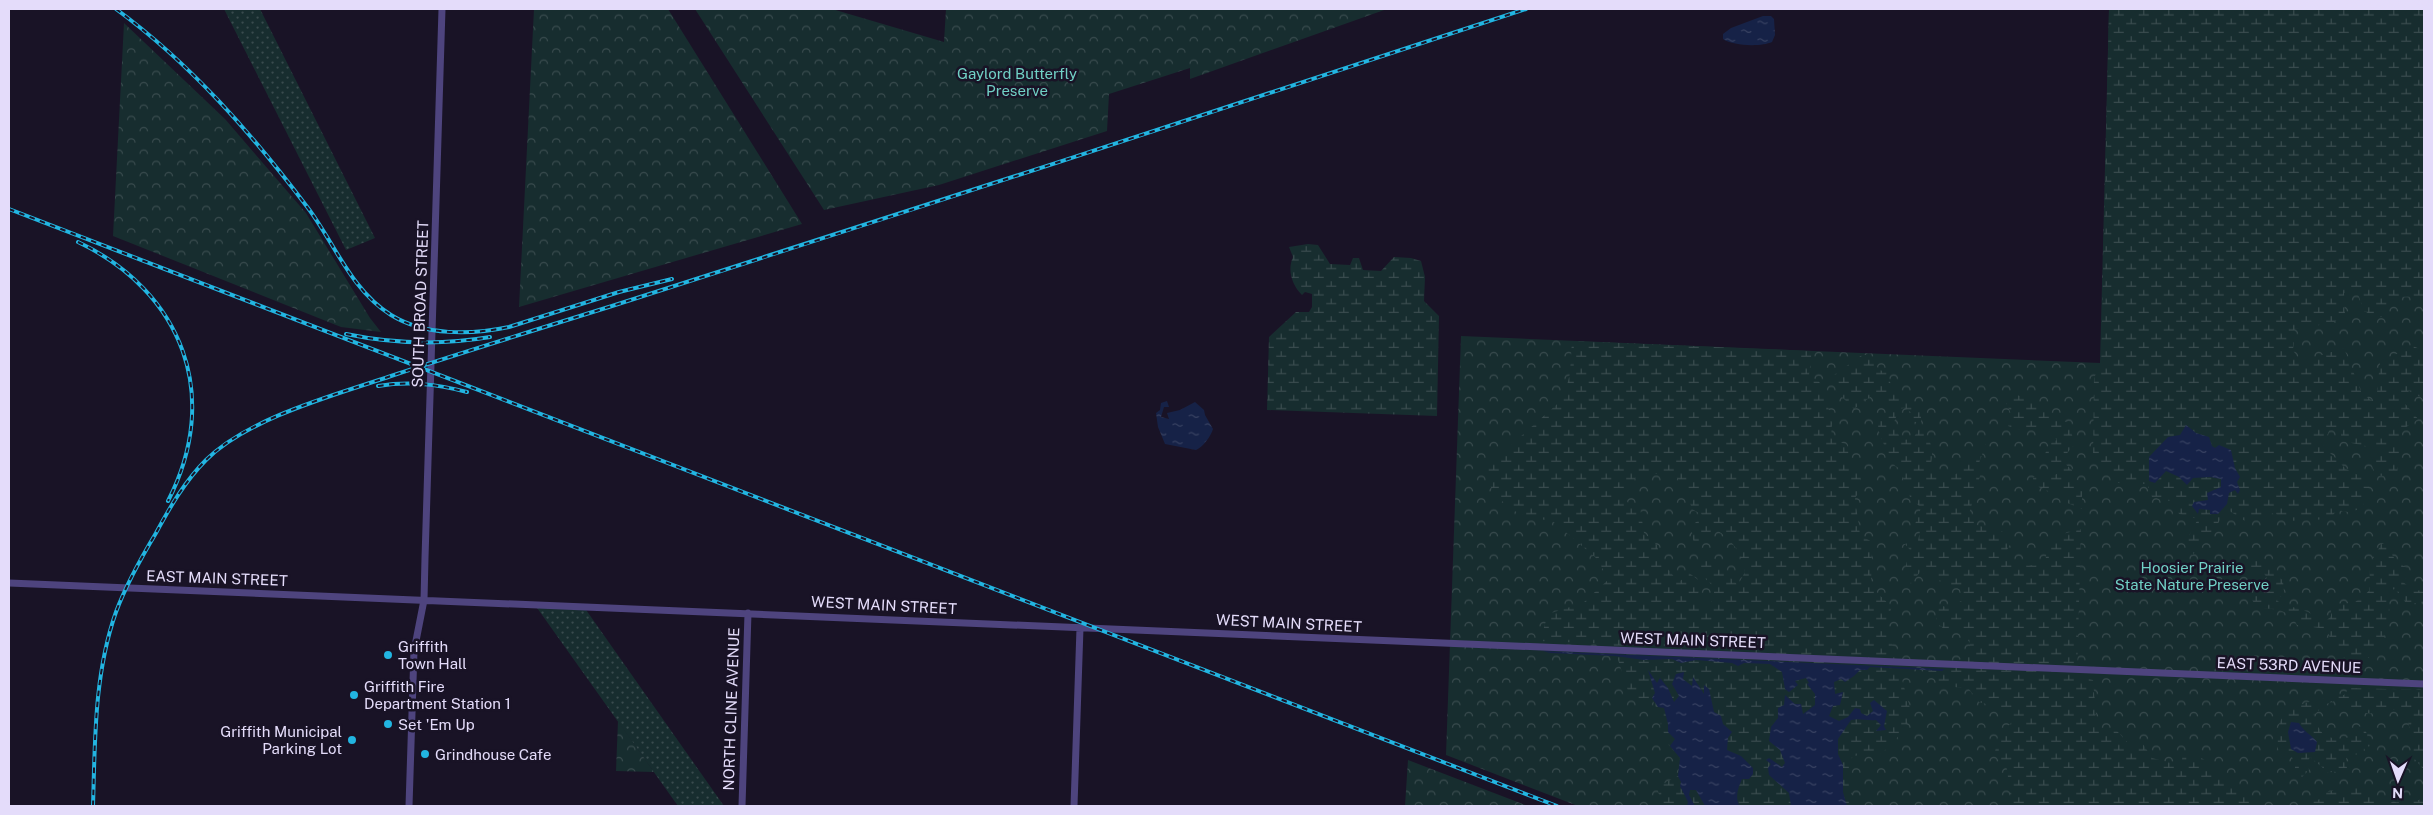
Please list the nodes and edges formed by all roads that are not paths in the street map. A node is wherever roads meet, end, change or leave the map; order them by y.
1 (442, 9) edge
2 (9, 583) edge
3 (424, 600) junction
4 (748, 613) junction
5 (1080, 628) junction
6 (2153, 673) joint
7 (2424, 684) edge
8 (408, 806) edge
9 (742, 806) edge
10 (1074, 806) edge

1 - 3 street, SOUTH BROAD STREET
2 - 3 street, EAST MAIN STREET
3 - 4 street, WEST MAIN STREET
3 - 8 street, SOUTH BROAD STREET
4 - 5 street, WEST MAIN STREET
4 - 9 street, NORTH CLINE AVENUE
5 - 6 street, WEST MAIN STREET
5 - 10 street
6 - 7 street, EAST 53RD AVENUE

